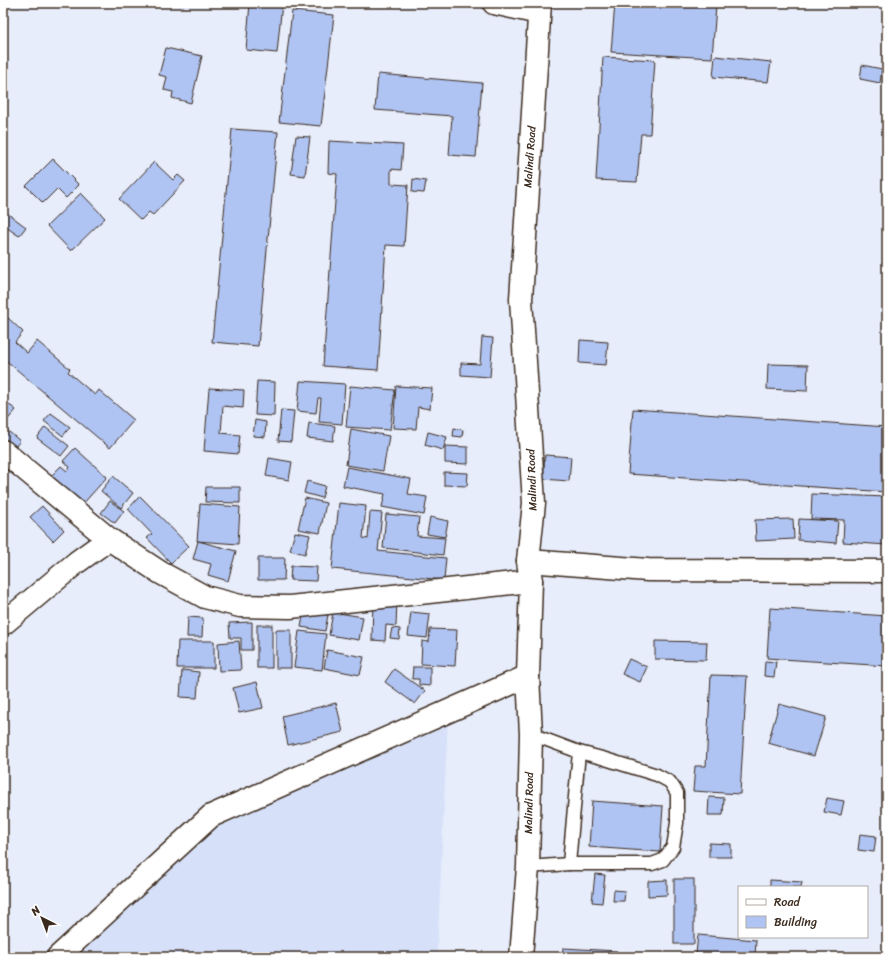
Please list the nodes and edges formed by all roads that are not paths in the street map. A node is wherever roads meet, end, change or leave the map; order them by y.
1 (494, 3) edge
2 (539, 8) edge
3 (3, 451) edge
4 (108, 539) junction
5 (530, 571) junction
6 (887, 571) edge
7 (3, 624) edge
8 (528, 676) junction
9 (531, 734) junction
10 (579, 752) junction
11 (569, 864) junction
12 (528, 867) junction
13 (58, 957) edge
14 (521, 957) edge

1 - 2 main road
2 - 5 main road, Malindi Road
3 - 4 main road
4 - 5 main road
4 - 7 main road
5 - 6 main road
5 - 8 main road, Malindi Road
8 - 9 main road, Malindi Road
8 - 13 main road
9 - 10 lane
9 - 12 main road, Malindi Road
10 - 11 lane
10 - 11 lane
11 - 12 lane
12 - 14 main road, Malindi Road

